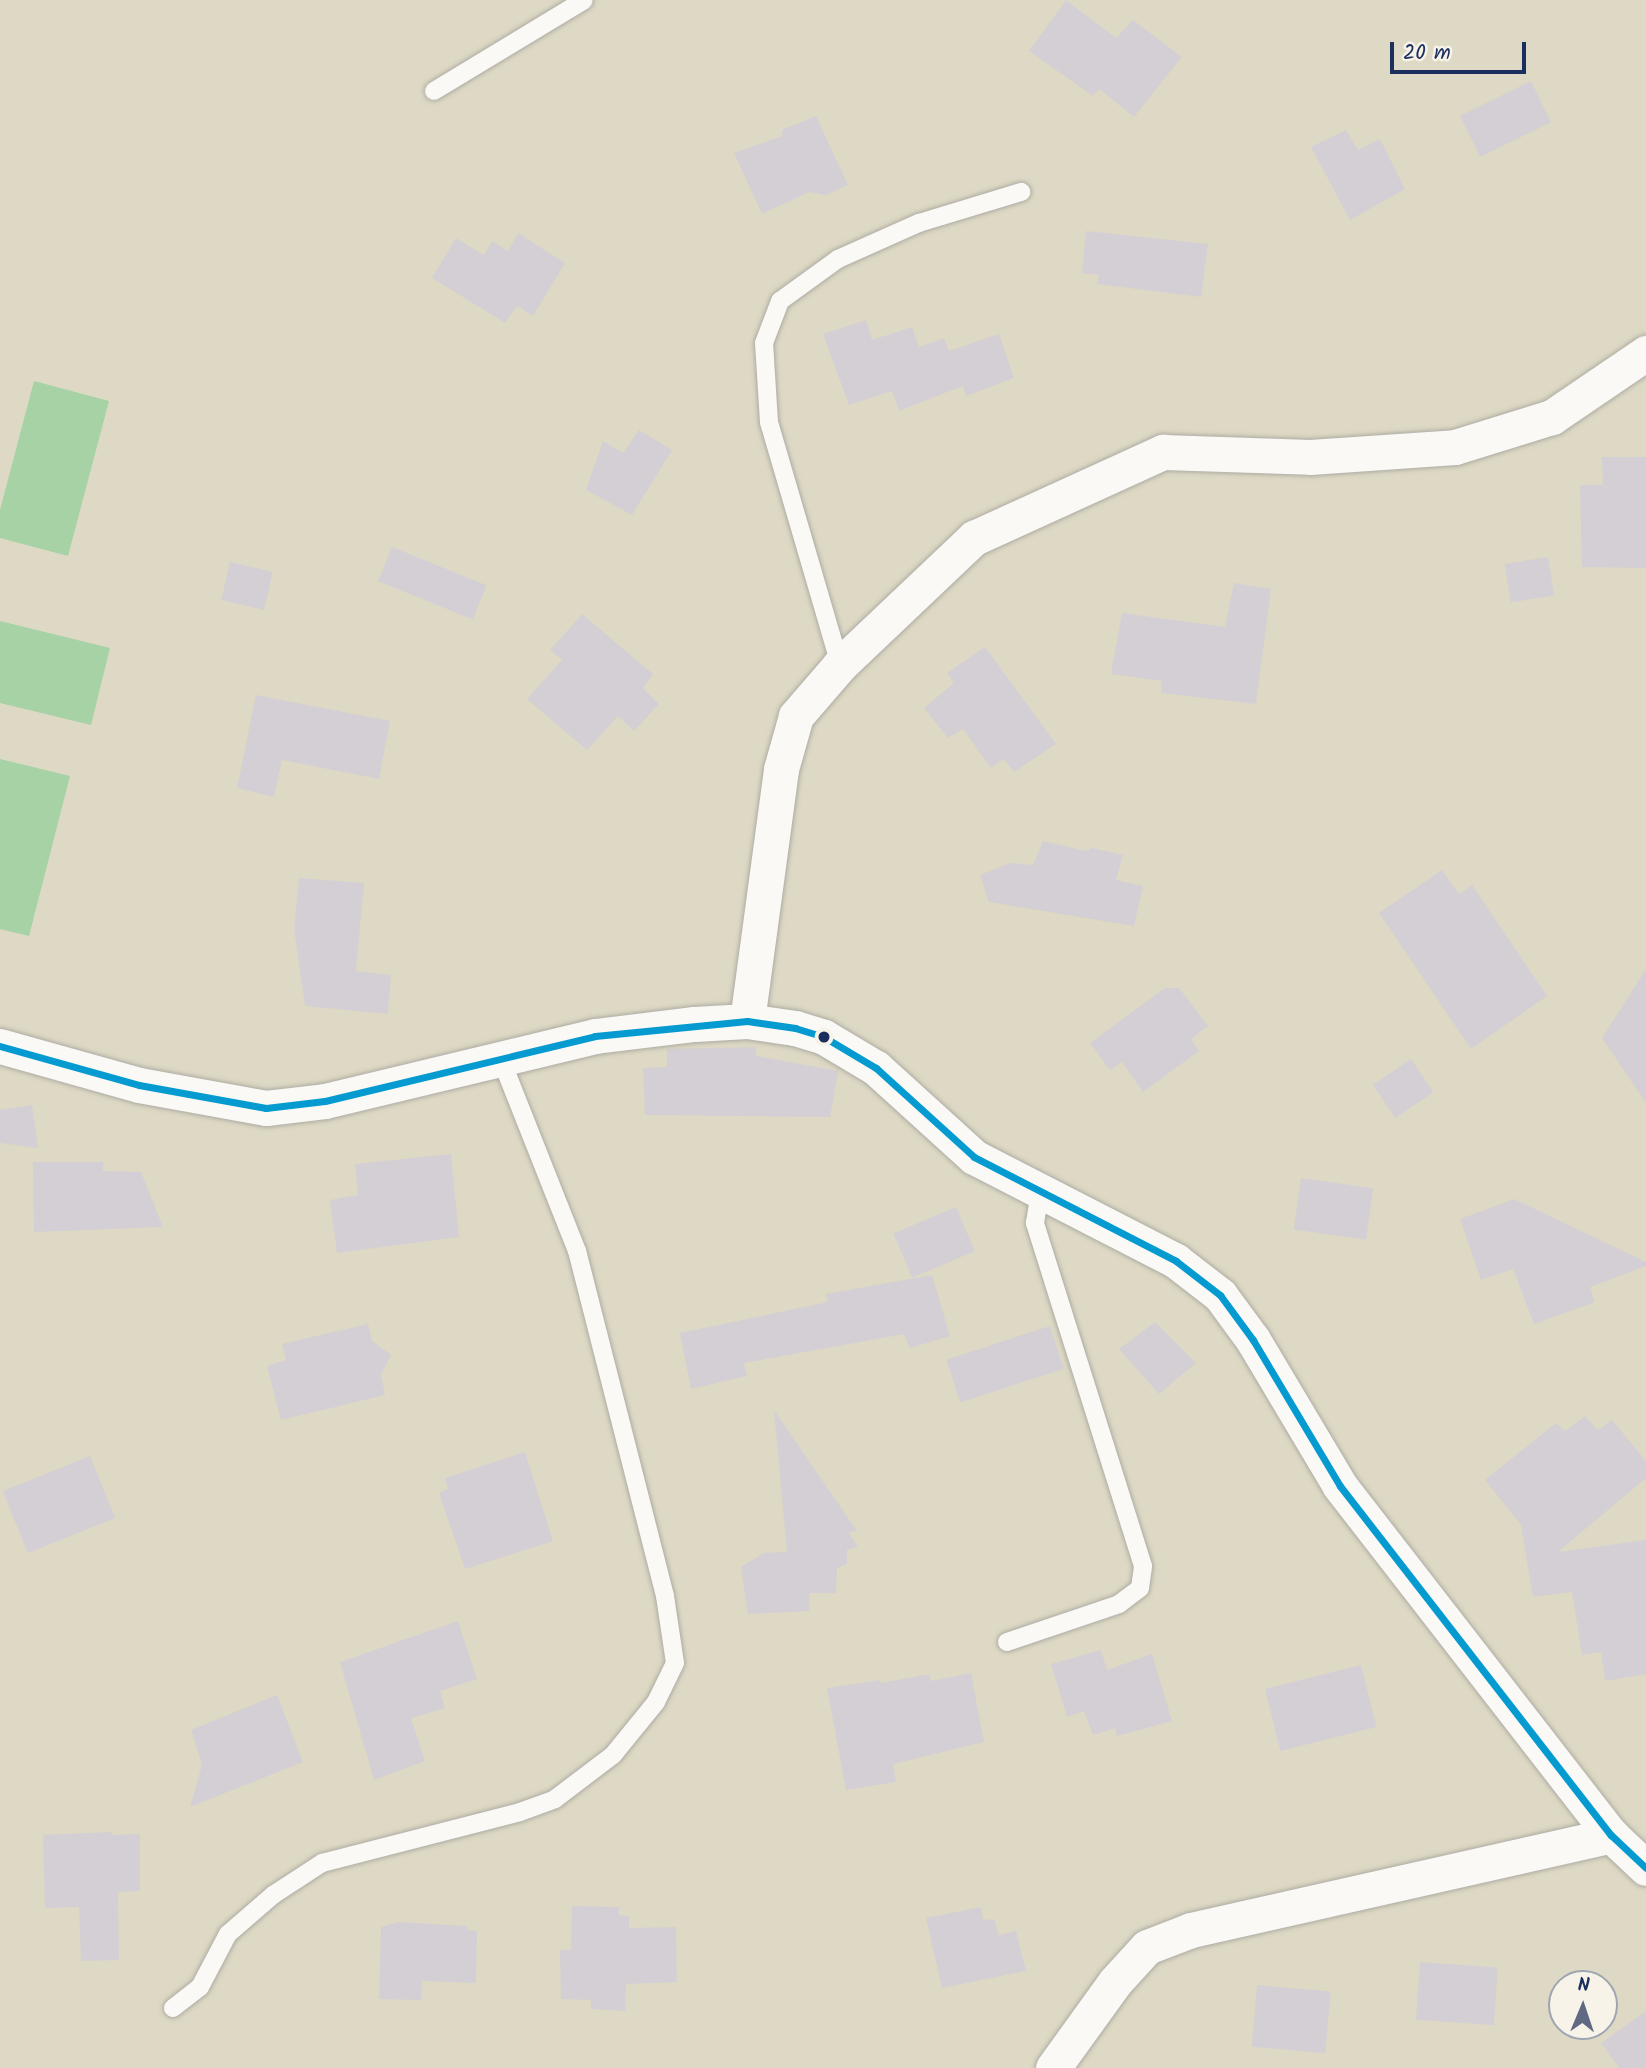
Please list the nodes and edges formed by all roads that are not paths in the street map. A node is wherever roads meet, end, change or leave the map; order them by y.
1 (584, 0) edge
2 (434, 91) dead end
3 (1021, 192) dead end
4 (1646, 353) edge
5 (840, 665) junction
6 (747, 1021) junction
7 (0, 1046) edge
8 (501, 1059) junction
9 (1040, 1193) junction
10 (1007, 1642) dead end
11 (1611, 1835) junction
12 (1646, 1868) edge
13 (173, 2008) dead end
14 (1053, 2068) edge

1 - 2 lane
3 - 5 lane
4 - 5 street
5 - 6 street
6 - 8 street
6 - 9 street
7 - 8 street
8 - 13 lane
9 - 10 lane
9 - 11 street
11 - 12 street
11 - 14 street

